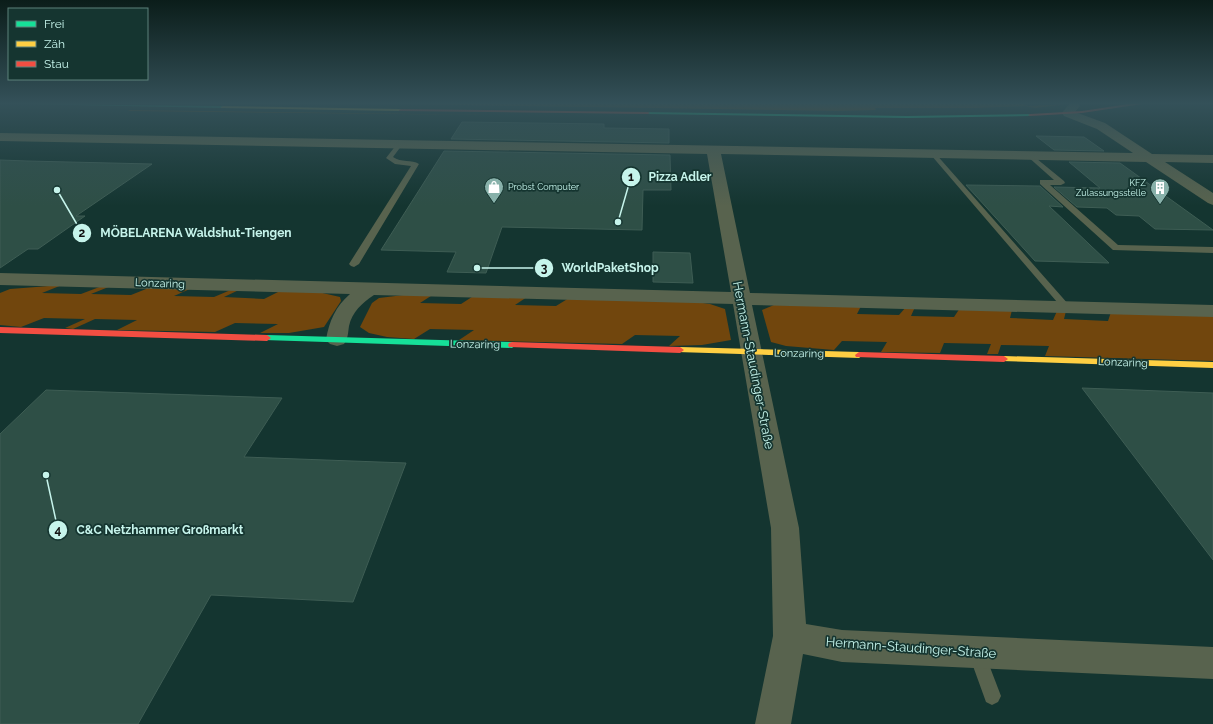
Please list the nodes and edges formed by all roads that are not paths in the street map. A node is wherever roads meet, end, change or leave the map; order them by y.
1 (39, 138) edge
2 (1119, 138) edge
3 (399, 145) junction
4 (713, 150) junction
5 (933, 154) junction
6 (1029, 156) junction
7 (1150, 158) junction
8 (1213, 159) edge
9 (1213, 200) edge
10 (1213, 250) edge
11 (354, 264) dead end
12 (0, 280) edge
13 (369, 289) junction
14 (742, 299) junction
15 (1066, 307) junction
16 (1213, 311) edge
17 (0, 330) edge
18 (337, 340) junction
19 (751, 352) junction
20 (1213, 365) edge
21 (790, 636) junction
22 (976, 652) junction
23 (1213, 663) edge
24 (992, 696) dead end
25 (773, 724) edge

1 - 3 street
2 - 7 street
3 - 4 street
3 - 11 lane
4 - 5 street
4 - 14 street, Hermann-Staudinger-Straße
5 - 6 street
5 - 15 lane
6 - 7 street
6 - 10 lane
7 - 8 street
7 - 9 street
12 - 13 street, Lonzaring
13 - 14 street, Lonzaring
13 - 18 street
14 - 15 street, Lonzaring
14 - 19 street, Hermann-Staudinger-Straße
15 - 16 street, Lonzaring
17 - 18 main road, Lonzaring
18 - 19 main road, Lonzaring
19 - 20 main road, Lonzaring
19 - 21 street, Hermann-Staudinger-Straße
21 - 22 street, Hermann-Staudinger-Straße
21 - 25 street
22 - 23 street, Hermann-Staudinger-Straße
22 - 24 lane

